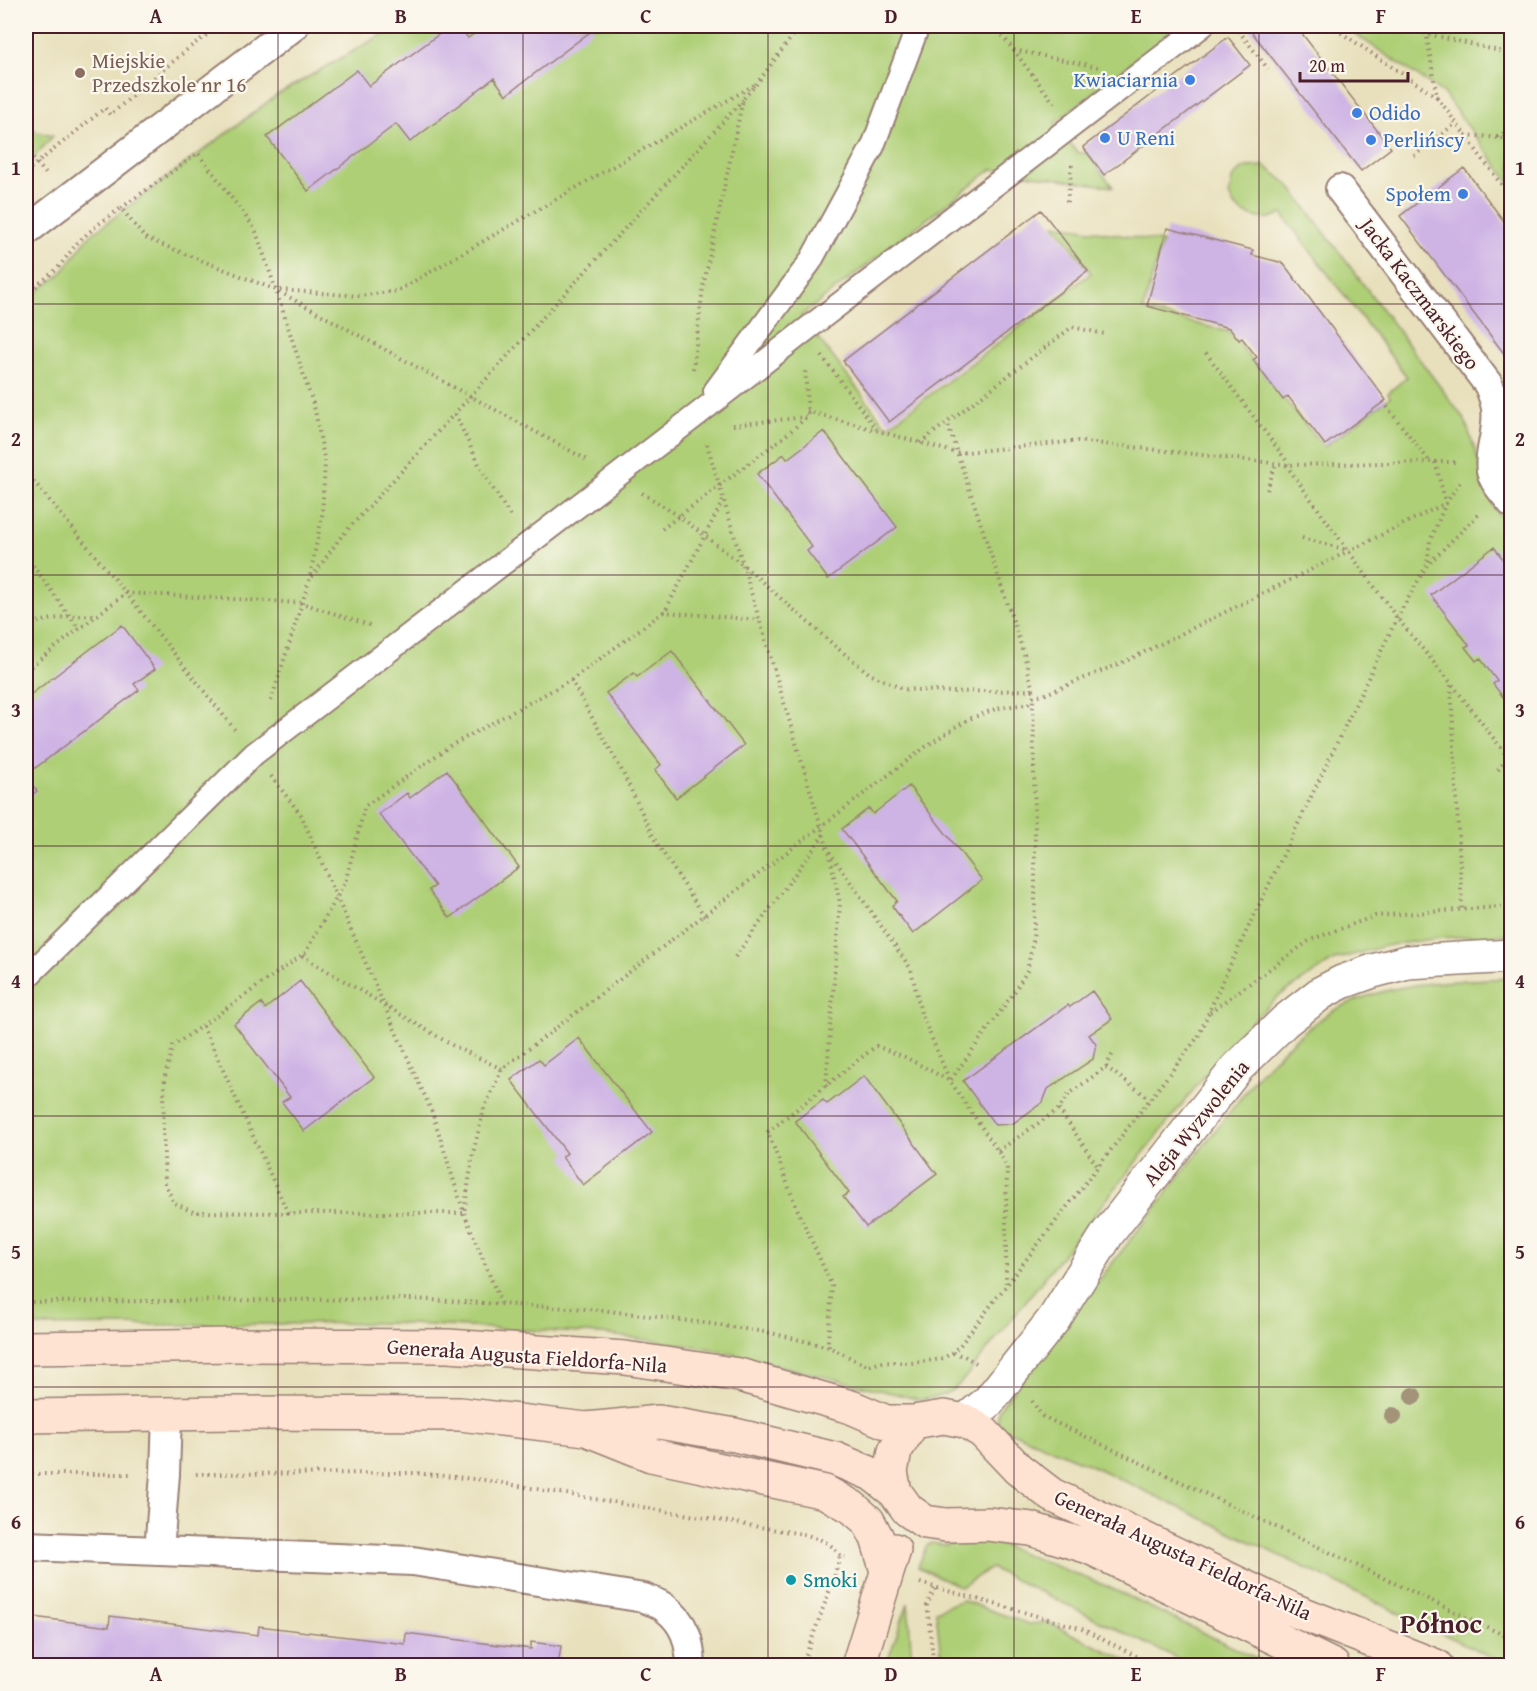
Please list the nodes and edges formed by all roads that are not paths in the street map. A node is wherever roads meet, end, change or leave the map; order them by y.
1 (294, 26) edge
2 (918, 26) edge
3 (1202, 26) edge
4 (1340, 189) dead end
5 (26, 231) edge
6 (700, 422) junction
7 (1492, 477) edge
8 (1512, 956) edge
9 (26, 978) edge
10 (26, 1348) edge
11 (167, 1414) junction
12 (26, 1416) edge
13 (965, 1421) junction
14 (913, 1422) junction
15 (586, 1429) junction
16 (902, 1501) junction
17 (26, 1546) edge
18 (159, 1551) junction
19 (900, 1576) junction
20 (692, 1665) edge
21 (858, 1665) edge
22 (1333, 1665) edge
23 (1436, 1665) edge

1 - 5 street
2 - 6 street
3 - 6 street
4 - 7 street, Jacka Kaczmarskiego
6 - 9 street
8 - 13 street, Aleja Wyzwolenia
10 - 14 main road, Generała Augusta Fieldorfa-Nila
11 - 12 main road, Generała Augusta Fieldorfa-Nila
11 - 15 main road, Generała Augusta Fieldorfa-Nila
11 - 18 street
13 - 14 main road, Generała Augusta Fieldorfa-Nila
13 - 23 main road, Generała Augusta Fieldorfa-Nila
14 - 16 main road
15 - 16 main road, Generała Augusta Fieldorfa-Nila
15 - 19 main road
16 - 19 main road
16 - 22 main road, Generała Augusta Fieldorfa-Nila
17 - 18 street
18 - 20 street
19 - 21 main road

